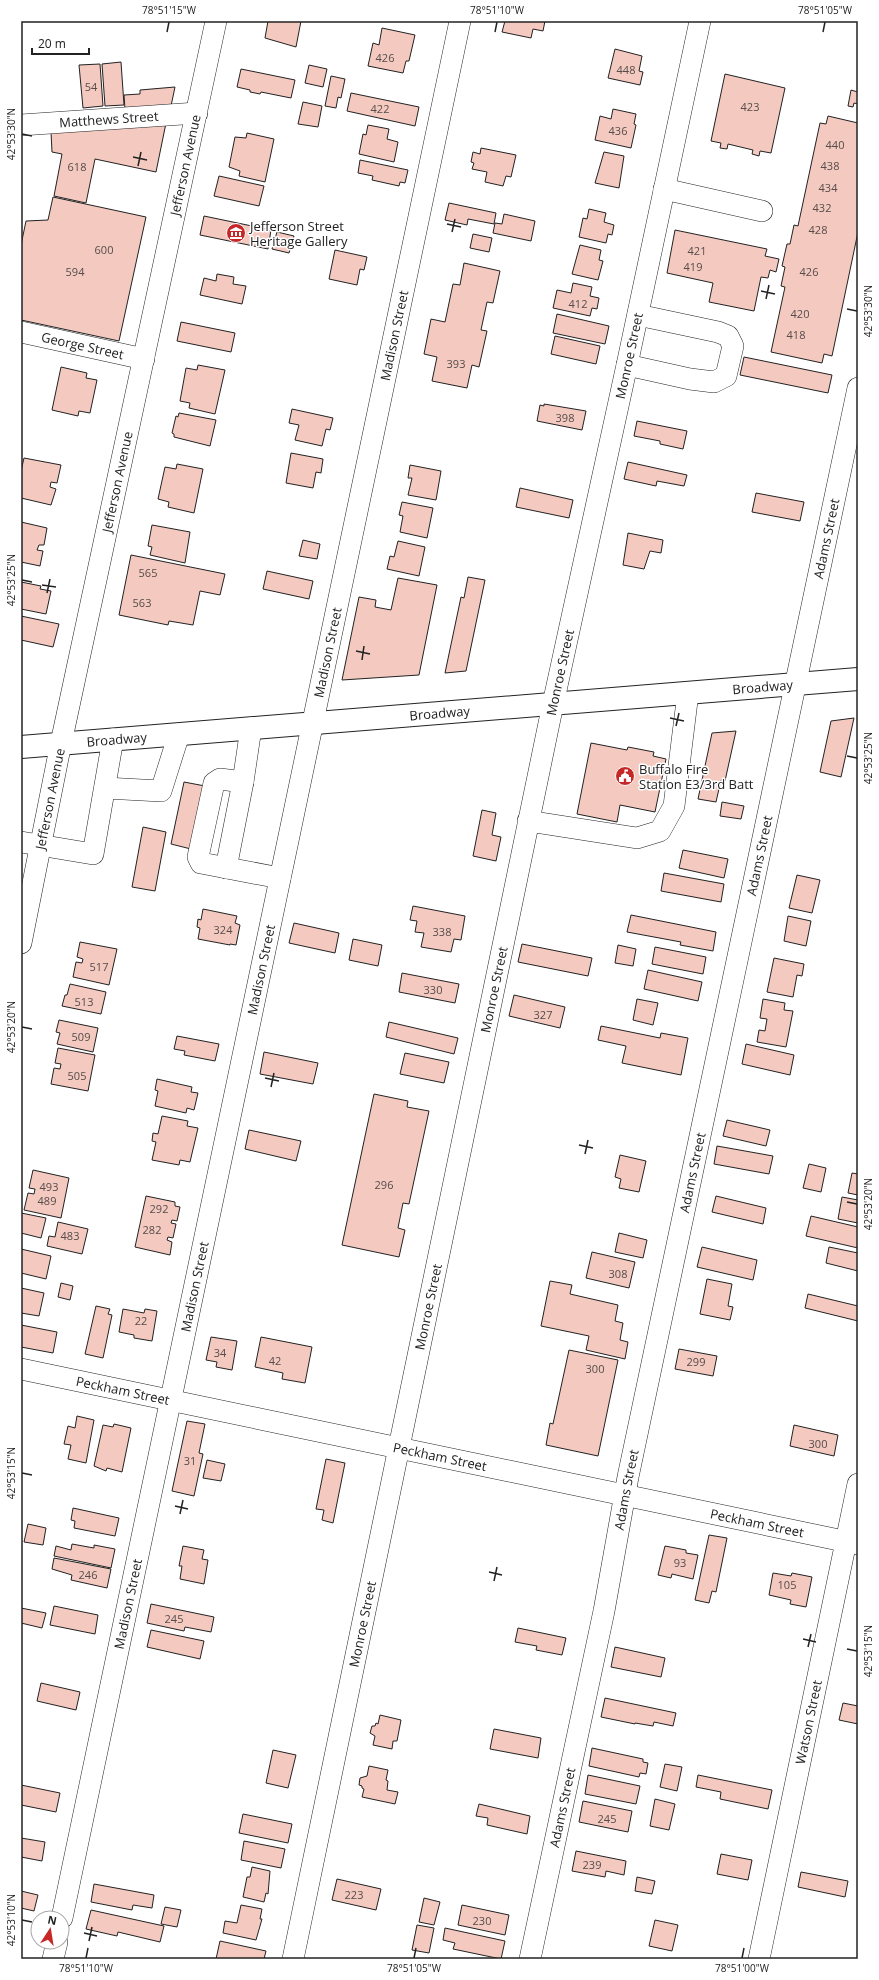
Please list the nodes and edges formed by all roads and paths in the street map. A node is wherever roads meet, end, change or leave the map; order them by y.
1 (216, 21) edge
2 (460, 21) edge
3 (700, 21) edge
4 (197, 113) junction
5 (21, 126) edge
6 (664, 190) junction
7 (762, 211) dead end
8 (638, 315) junction
9 (21, 332) edge
10 (144, 359) junction
11 (628, 365) junction
12 (858, 388) edge
13 (858, 680) edge
14 (794, 685) junction
15 (688, 693) junction
16 (552, 704) junction
17 (312, 723) junction
18 (251, 728) junction
19 (179, 734) junction
20 (113, 739) junction
21 (62, 743) junction
22 (21, 746) edge
23 (243, 782) junction
24 (105, 788) junction
25 (528, 821) junction
26 (31, 843) edge
27 (226, 868) junction
28 (280, 878) junction
29 (21, 943) edge
30 (21, 1369) edge
31 (171, 1401) junction
32 (398, 1448) junction
33 (858, 1484) edge
34 (625, 1494) junction
35 (852, 1542) edge
36 (64, 1910) edge
37 (293, 1959) edge
38 (530, 1959) edge
39 (759, 1959) edge

1 - 4 street, Jefferson Avenue
2 - 17 street, Madison Street
3 - 6 street, Monroe Street
4 - 5 street, Matthews Street
4 - 10 street, Jefferson Avenue
6 - 7 street
6 - 8 street, Monroe Street
8 - 11 street, Monroe Street
8 - 11 street
9 - 10 street, George Street
10 - 21 street, Jefferson Avenue
11 - 16 street, Monroe Street
12 - 14 street, Adams Street
13 - 14 main road, Broadway
14 - 15 main road, Broadway
14 - 34 street, Adams Street
15 - 16 main road, Broadway
15 - 25 street
16 - 17 main road, Broadway
16 - 25 street, Monroe Street
17 - 18 main road, Broadway
17 - 28 street, Madison Street
18 - 19 main road, Broadway
18 - 23 street
19 - 20 main road, Broadway
19 - 24 street
20 - 21 main road, Broadway
20 - 24 street
21 - 22 main road, Broadway
21 - 26 street, Jefferson Avenue
23 - 27 street
23 - 27 street
24 - 26 street
25 - 32 street, Monroe Street
26 - 29 street, Jefferson Avenue
27 - 28 street
28 - 31 street, Madison Street
30 - 31 street, Peckham Street
31 - 32 street, Peckham Street
31 - 36 street, Madison Street
32 - 34 street, Peckham Street
32 - 37 street, Monroe Street
33 - 35 street, Watson Street
34 - 35 street, Peckham Street
34 - 38 street, Adams Street
35 - 39 street, Watson Street

